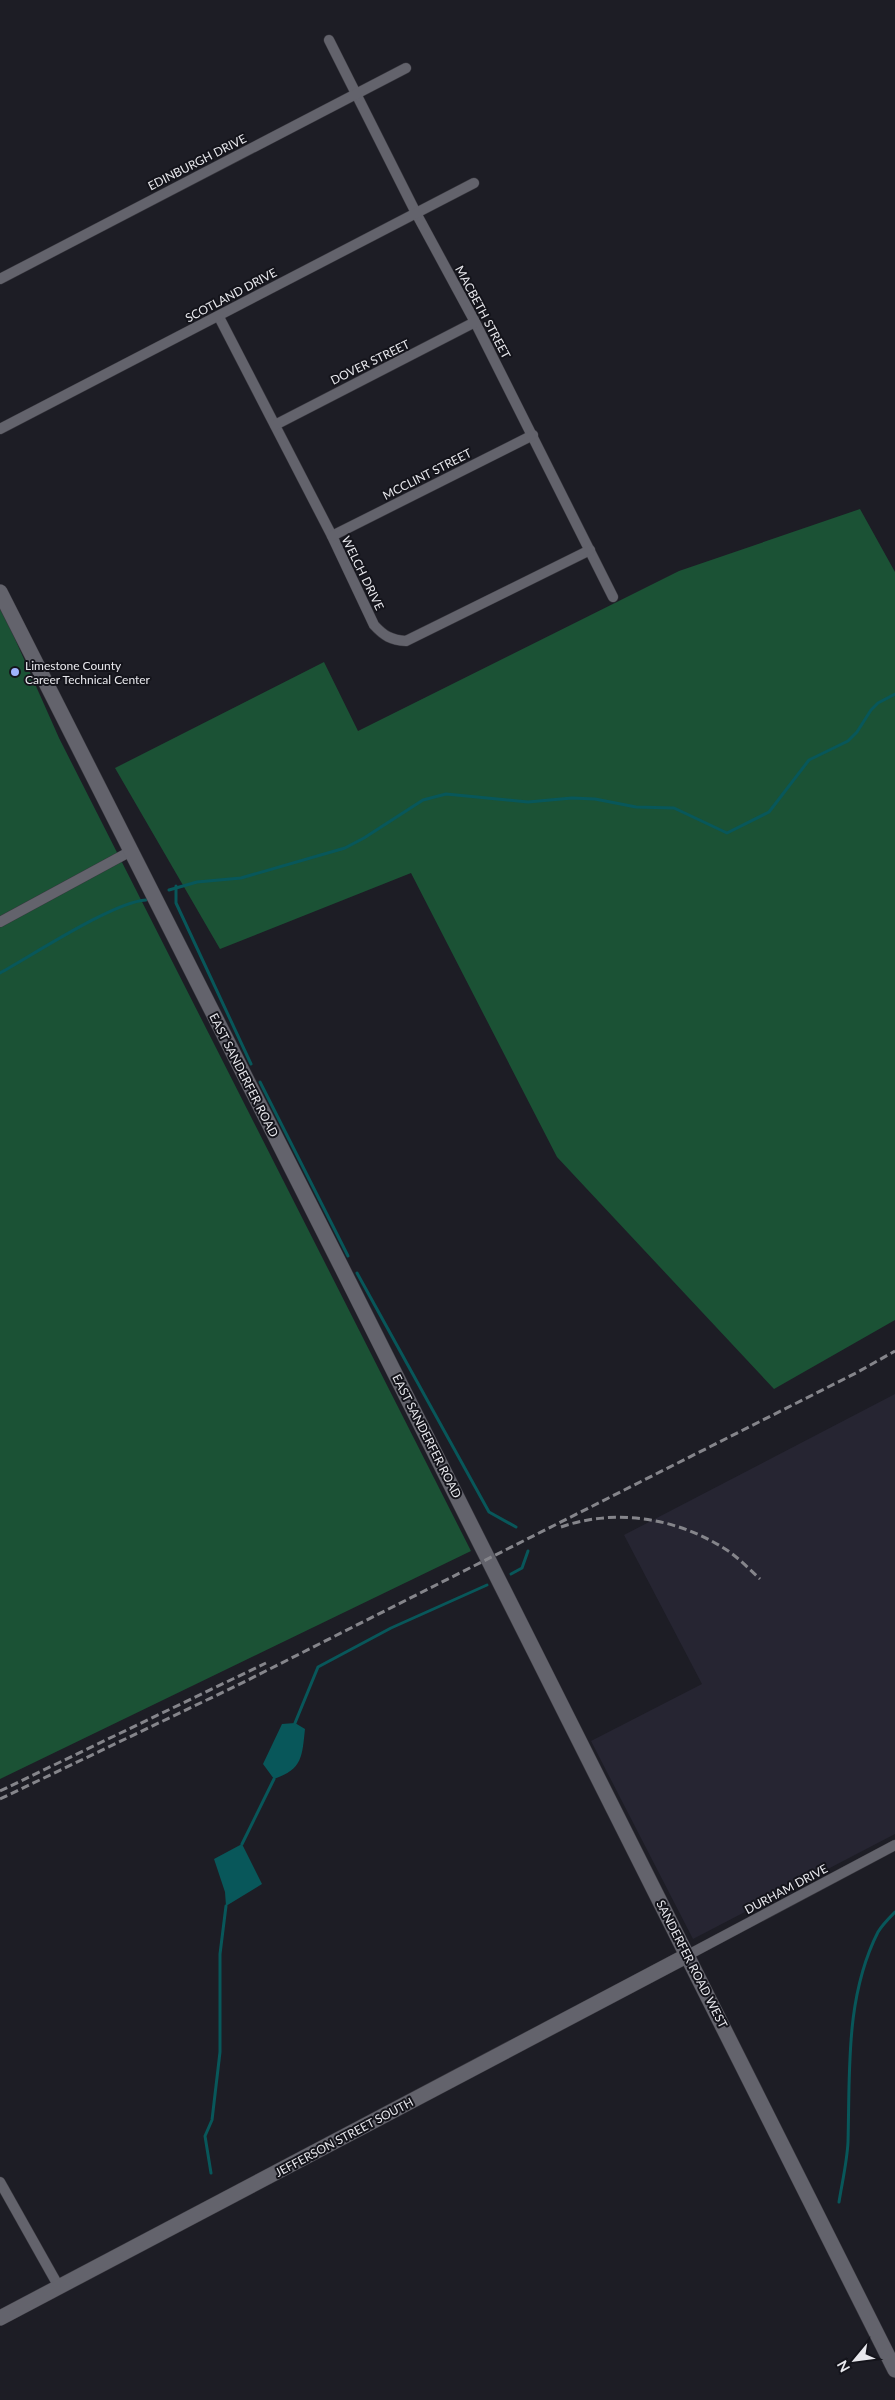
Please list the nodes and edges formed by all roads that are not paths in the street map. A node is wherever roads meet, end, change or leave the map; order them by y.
1 (329, 40) dead end
2 (406, 68) dead end
3 (355, 94) junction
4 (474, 182) dead end
5 (416, 213) junction
6 (0, 279) edge
7 (219, 317) junction
8 (476, 322) junction
9 (275, 425) junction
10 (0, 429) edge
11 (533, 435) junction
12 (332, 536) junction
13 (590, 550) junction
14 (0, 592) edge
15 (614, 596) dead end
16 (131, 850) junction
17 (0, 922) edge
18 (488, 1558) joint
19 (895, 1845) edge
20 (688, 1955) junction
21 (0, 2182) edge
22 (59, 2287) junction
23 (0, 2318) edge
24 (895, 2370) edge

1 - 3 street, MACBETH STREET
2 - 3 street, EDINBURGH DRIVE
3 - 5 street, MACBETH STREET
3 - 6 street, EDINBURGH DRIVE
4 - 5 street, SCOTLAND DRIVE
5 - 7 street, SCOTLAND DRIVE
5 - 8 street, MACBETH STREET
7 - 9 street, WELCH DRIVE
7 - 10 street, SCOTLAND DRIVE
8 - 9 street, DOVER STREET
8 - 11 street, MACBETH STREET
9 - 12 street, WELCH DRIVE
11 - 12 street, MCCLINT STREET
11 - 13 street, MACBETH STREET
12 - 13 street, WELCH DRIVE
13 - 15 street, MACBETH STREET
14 - 16 street, EAST SANDERFER ROAD
16 - 17 street
16 - 18 street, EAST SANDERFER ROAD
18 - 20 street, SANDERFER ROAD WEST
19 - 20 street, DURHAM DRIVE
20 - 22 street, JEFFERSON STREET SOUTH
20 - 24 street, SANDERFER ROAD WEST
21 - 22 street
22 - 23 street, JEFFERSON STREET SOUTH

